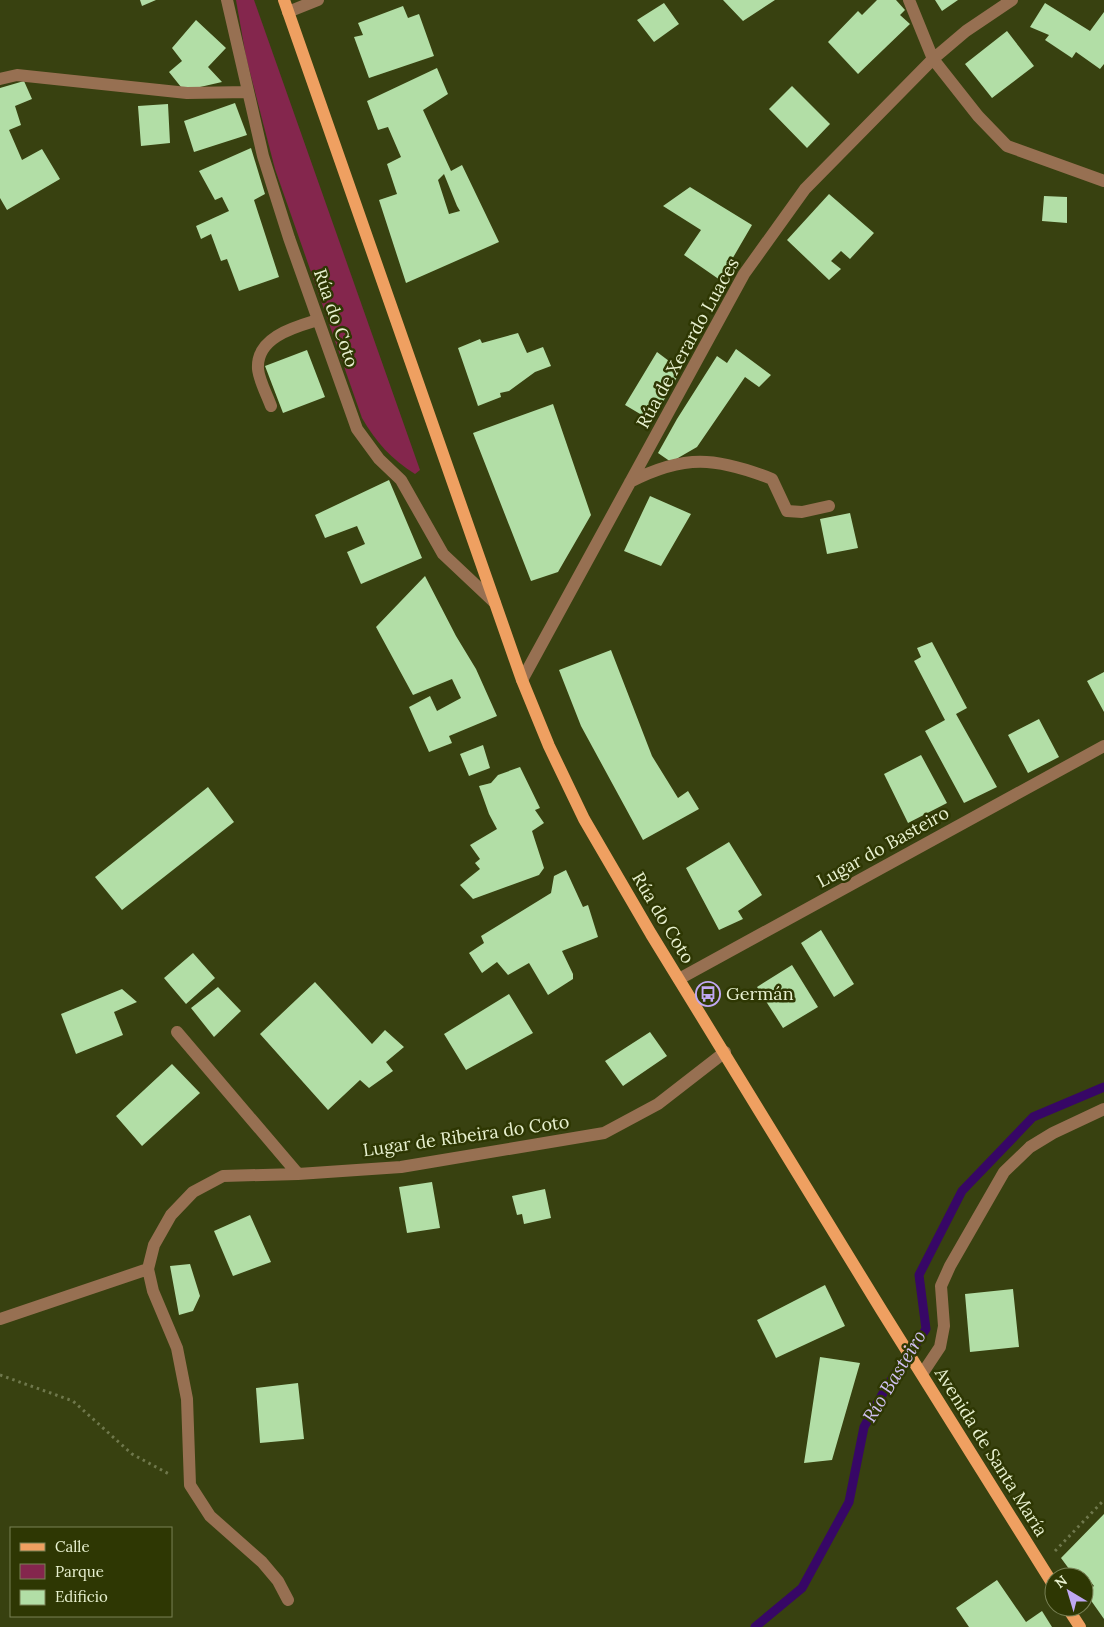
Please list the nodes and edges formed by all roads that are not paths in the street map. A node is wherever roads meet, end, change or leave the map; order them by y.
1 (227, 0) edge
2 (318, 0) edge
3 (909, 0) edge
4 (1012, 0) edge
5 (286, 6) edge
6 (933, 59) junction
7 (0, 79) edge
8 (248, 92) junction
9 (1104, 181) edge
10 (318, 320) junction
11 (271, 406) dead end
12 (630, 482) junction
13 (829, 506) dead end
14 (495, 603) junction
15 (522, 680) junction
16 (1104, 746) edge
17 (679, 978) junction
18 (177, 1032) dead end
19 (725, 1052) junction
20 (1104, 1109) edge
21 (298, 1174) junction
22 (148, 1269) junction
23 (882, 1311) joint
24 (0, 1319) edge
25 (919, 1370) junction
26 (1044, 1570) edge
27 (288, 1600) dead end

1 - 8 street, Rúa do Coto
2 - 5 street
3 - 6 street
4 - 6 street, Rúa de Xerardo Luaces
5 - 14 main road, Rúa do Coto
6 - 9 street
6 - 12 street, Rúa de Xerardo Luaces
7 - 8 street
8 - 10 street, Rúa do Coto
10 - 11 street
10 - 14 street, Rúa do Coto
12 - 13 street
12 - 15 street, Rúa de Xerardo Luaces
14 - 15 main road, Rúa do Coto
15 - 17 main road, Rúa do Coto
16 - 17 street, Lugar do Basteiro
17 - 19 main road, Rúa do Coto
18 - 21 street
19 - 21 street, Lugar de Ribeira do Coto
19 - 23 main road, Rúa do Coto
20 - 25 street
21 - 22 street, Lugar de Ribeira do Coto
22 - 24 street
22 - 27 street, Lugar de Ribeira do Coto
23 - 25 main road, Avenida de Santa María
25 - 26 main road, Avenida de Santa María

